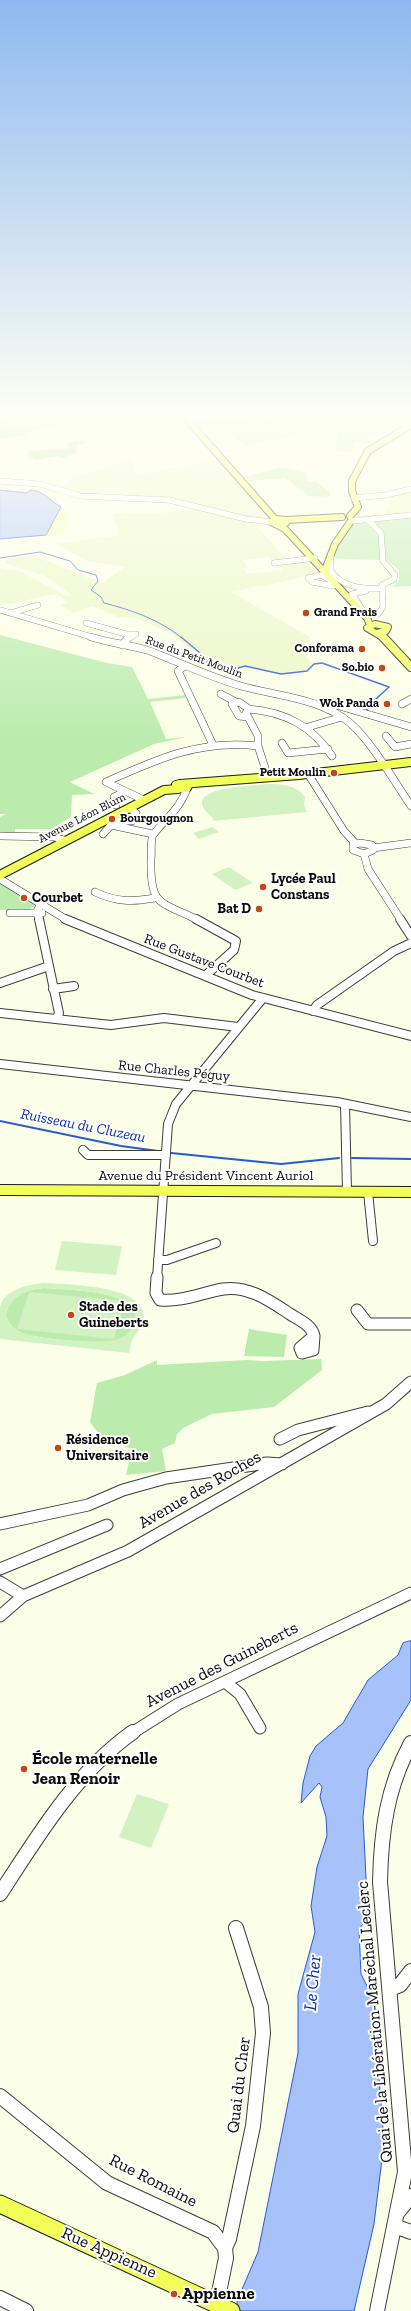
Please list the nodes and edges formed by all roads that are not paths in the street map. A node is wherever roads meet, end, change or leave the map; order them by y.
1 (282, 524) edge
2 (349, 524) edge
3 (370, 524) edge
4 (334, 548) junction
5 (313, 558) junction
6 (274, 563) dead end
7 (326, 570) junction
8 (347, 588) tunnel mouth
9 (369, 589) junction
10 (382, 589) junction
11 (38, 605) dead end
12 (362, 609) junction
13 (0, 610) edge
14 (12, 613) junction
15 (378, 614) dead end
16 (86, 623) dead end
17 (374, 624) junction
18 (386, 631) junction
19 (377, 633) junction
20 (122, 645) junction
21 (411, 661) edge
22 (185, 666) junction
23 (411, 667) edge
24 (221, 694) dead end
25 (411, 699) edge
26 (236, 702) junction
27 (402, 704) dead end
28 (249, 708) junction
29 (327, 709) junction
30 (248, 716) junction
31 (342, 717) junction
32 (411, 726) edge
33 (308, 727) junction
34 (386, 736) dead end
35 (282, 743) dead end
36 (411, 744) edge
37 (213, 745) junction
38 (258, 746) junction
39 (328, 749) junction
40 (332, 756) dead end
41 (411, 761) edge
42 (386, 764) junction
43 (308, 774) junction
44 (268, 777) junction
45 (182, 788) junction
46 (125, 792) junction
47 (143, 800) junction
48 (116, 805) dead end
49 (411, 806) edge
50 (132, 810) dead end
51 (111, 825) junction
52 (103, 834) dead end
53 (154, 834) junction
54 (0, 836) edge
55 (64, 840) junction
56 (411, 843) edge
57 (356, 844) junction
58 (373, 848) junction
59 (364, 854) junction
60 (0, 873) edge
61 (0, 879) edge
62 (95, 892) dead end
63 (156, 898) junction
64 (42, 904) junction
65 (10, 913) dead end
66 (38, 913) junction
67 (54, 913) junction
68 (62, 918) junction
69 (39, 923) junction
70 (411, 936) edge
71 (411, 943) edge
72 (48, 966) junction
73 (206, 975) junction
74 (0, 983) edge
75 (74, 986) dead end
76 (53, 989) junction
77 (263, 998) junction
78 (312, 1011) junction
79 (0, 1013) edge
80 (57, 1019) junction
81 (238, 1027) junction
82 (411, 1036) edge
83 (0, 1064) edge
84 (189, 1086) junction
85 (345, 1104) junction
86 (411, 1117) edge
87 (83, 1150) dead end
88 (166, 1155) junction
89 (0, 1190) edge
90 (163, 1191) junction
91 (347, 1192) junction
92 (368, 1192) junction
93 (411, 1192) edge
94 (373, 1241) dead end
95 (216, 1243) dead end
96 (158, 1260) junction
97 (357, 1310) dead end
98 (411, 1324) edge
99 (314, 1336) dead end
100 (411, 1382) edge
101 (372, 1412) junction
102 (280, 1439) dead end
103 (282, 1464) junction
104 (0, 1524) edge
105 (107, 1525) dead end
106 (0, 1569) edge
107 (0, 1582) edge
108 (411, 1593) edge
109 (23, 1596) junction
110 (0, 1616) edge
111 (237, 1676) junction
112 (224, 1682) junction
113 (240, 1694) junction
114 (260, 1728) dead end
115 (411, 1743) edge
116 (0, 1894) edge
117 (236, 1928) dead end
118 (411, 1971) edge
119 (390, 1989) junction
120 (0, 2096) edge
121 (407, 2151) edge
122 (411, 2196) edge
123 (0, 2204) edge
124 (396, 2220) junction
125 (411, 2232) edge
126 (225, 2248) junction
127 (0, 2298) edge
128 (378, 2308) edge
129 (223, 2309) edge
130 (26, 2311) edge

1 - 5 main road
2 - 4 main road
3 - 10 street
4 - 7 main road
4 - 9 street
5 - 6 street
5 - 7 main road
5 - 17 main road
7 - 12 main road
8 - 9 street
9 - 10 street
10 - 12 street
10 - 15 street
11 - 14 street
12 - 17 main road
13 - 14 street, Rue du Petit Moulin
14 - 20 street, Rue du Petit Moulin
16 - 20 street
17 - 18 main road
17 - 19 main road
18 - 19 main road
18 - 21 main road
19 - 23 main road
20 - 22 street, Rue du Petit Moulin
22 - 29 street, Rue du Petit Moulin
22 - 37 street
24 - 26 street
25 - 27 street
26 - 28 street
26 - 30 street
28 - 30 street
28 - 33 street
29 - 31 street, Rue du Petit Moulin
29 - 32 street
30 - 38 street
31 - 33 street
31 - 42 street, Rue du Petit Moulin
33 - 39 street
34 - 36 street
35 - 39 street
37 - 38 street
37 - 46 street
38 - 44 street
39 - 40 street
41 - 42 main road, Avenue Léon Blum
42 - 43 main road, Avenue Léon Blum
42 - 49 street, Rue du Petit Moulin
43 - 44 main road, Avenue Léon Blum
43 - 57 street
44 - 45 main road, Avenue Léon Blum
45 - 47 main road, Avenue Léon Blum
45 - 53 street
46 - 47 street
46 - 48 street
47 - 55 main road, Avenue Léon Blum
47 - 60 main road, Avenue Léon Blum
50 - 51 street
51 - 52 street
51 - 53 street
53 - 63 street
54 - 55 street
55 - 60 main road, Avenue Léon Blum
56 - 58 street
57 - 58 street
57 - 59 street
58 - 59 street
59 - 70 street
61 - 64 street, Rue Gustave Courbet
62 - 63 street
63 - 73 street
64 - 66 street
64 - 67 street, Rue Gustave Courbet
65 - 66 street
66 - 67 street
66 - 69 street
67 - 68 street, Rue Gustave Courbet
68 - 69 street
68 - 73 street, Rue Gustave Courbet
69 - 72 street
71 - 78 street
72 - 74 street
72 - 76 street
73 - 77 street, Rue Gustave Courbet
75 - 76 street
76 - 80 street
77 - 78 street, Rue Gustave Courbet
77 - 81 street
78 - 82 street, Rue Gustave Courbet
79 - 80 street
80 - 81 street
81 - 84 street
83 - 84 street, Rue Charles Péguy
84 - 85 street, Rue Charles Péguy
84 - 88 street
85 - 86 street, Rue Charles Péguy
85 - 91 street
87 - 88 street
88 - 90 street
89 - 90 main road, Avenue du Président Vincent Auriol
90 - 91 main road, Avenue du Président Vincent Auriol
90 - 96 street
91 - 92 main road, Avenue du Président Vincent Auriol
92 - 93 main road, Avenue du Président Vincent Auriol
92 - 94 street
95 - 96 street
96 - 99 street
97 - 98 street
100 - 101 street, Avenue des Roches
101 - 102 street
101 - 103 street, Avenue des Roches
103 - 104 street
103 - 109 street, Avenue des Roches
105 - 106 street
107 - 109 street
108 - 111 street, Avenue des Guineberts
109 - 110 street, Avenue des Roches
111 - 112 street, Avenue des Guineberts
111 - 113 street
112 - 113 street
112 - 116 street, Avenue des Guineberts
113 - 114 street
115 - 119 street, Quai de la Libération-Maréchal Leclerc
117 - 126 street, Quai du Cher
118 - 119 street
119 - 121 street, Quai de la Libération-Maréchal Leclerc
120 - 126 street, Rue Romaine
121 - 124 street, Quai de la Libération-Maréchal Leclerc
122 - 124 street
123 - 129 main road, Rue Appienne
124 - 125 street
124 - 128 street, Quai de la Libération-Maréchal Leclerc
126 - 129 street
127 - 130 street

